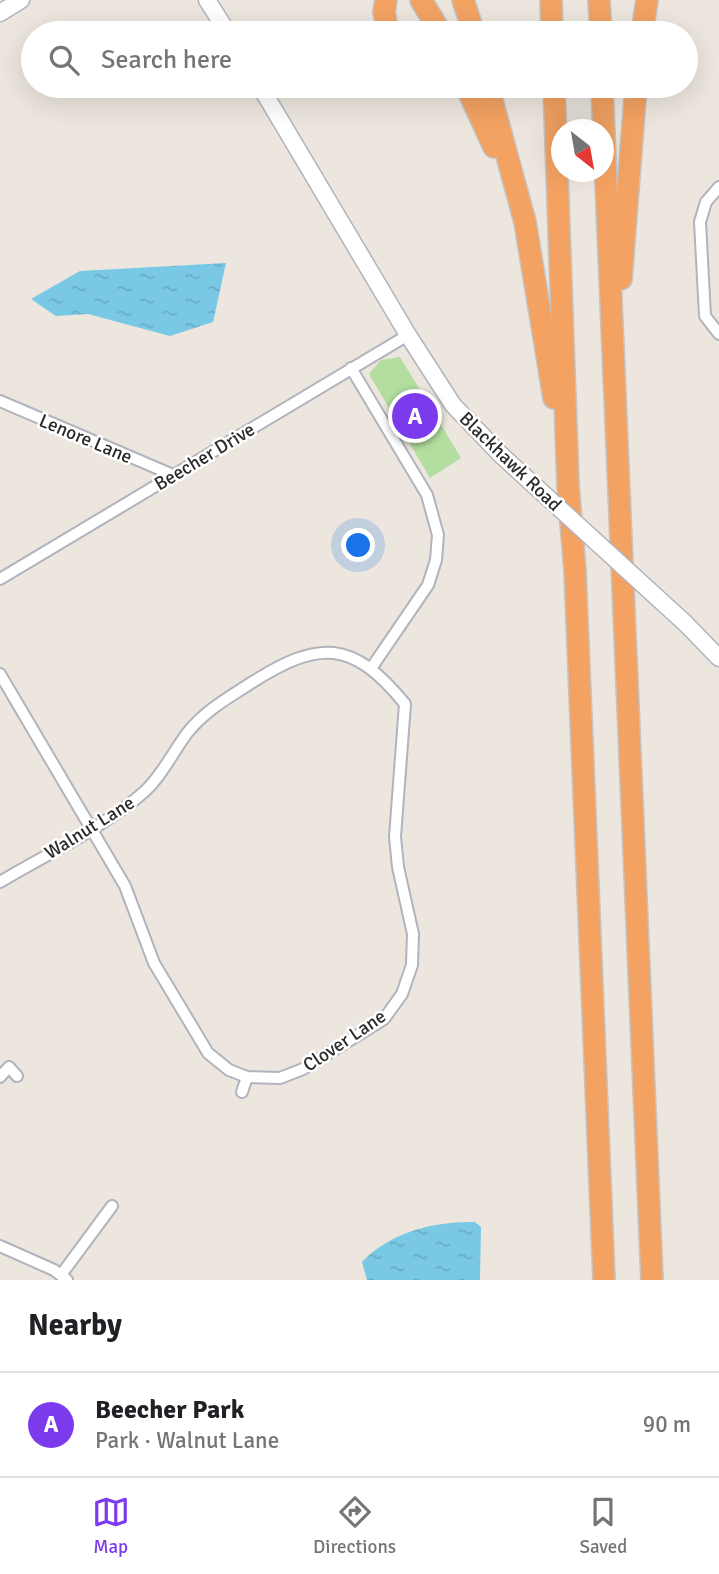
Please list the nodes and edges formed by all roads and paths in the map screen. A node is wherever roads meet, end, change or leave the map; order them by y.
1 (21, 0) edge
2 (207, 0) edge
3 (386, 0) edge
4 (421, 0) edge
5 (463, 0) edge
6 (551, 0) edge
7 (599, 0) edge
8 (647, 0) edge
9 (0, 13) edge
10 (220, 21) edge
11 (385, 21) edge
12 (434, 21) edge
13 (470, 21) edge
14 (552, 21) edge
15 (600, 21) edge
16 (644, 21) edge
17 (267, 98) edge
18 (471, 98) edge
19 (491, 98) edge
20 (554, 98) edge
21 (603, 98) edge
22 (635, 98) edge
23 (719, 187) edge
24 (525, 222) junction
25 (719, 334) edge
26 (408, 335) junction
27 (351, 368) junction
28 (613, 386) junction
29 (0, 401) edge
30 (173, 475) junction
31 (568, 485) junction
32 (0, 579) edge
33 (719, 658) edge
34 (372, 667) junction
35 (0, 674) edge
36 (92, 827) junction
37 (0, 882) edge
38 (17, 1076) dead end
39 (0, 1077) edge
40 (247, 1077) junction
41 (242, 1092) dead end
42 (112, 1206) dead end
43 (0, 1246) edge
44 (64, 1278) edge
45 (604, 1280) edge
46 (652, 1280) edge

1 - 9 street
2 - 10 street
3 - 11 highway
4 - 12 highway
5 - 13 highway
6 - 14 highway
7 - 15 highway
8 - 16 highway
17 - 26 street, Blackhawk Road
18 - 24 highway
19 - 24 highway
20 - 31 highway
21 - 28 highway
22 - 28 highway
23 - 25 street
24 - 31 highway
26 - 27 street, Beecher Drive
26 - 33 street, Blackhawk Road, bridge
27 - 30 street, Beecher Drive
27 - 34 street
28 - 46 highway
29 - 30 street, Lenore Lane
30 - 32 street, Beecher Drive
31 - 45 highway
34 - 36 street, Walnut Lane
34 - 40 street, Clover Lane
35 - 36 street, Clover Lane
36 - 37 street, Walnut Lane
36 - 40 street, Clover Lane
38 - 39 street
40 - 41 street
42 - 44 street
43 - 44 street

